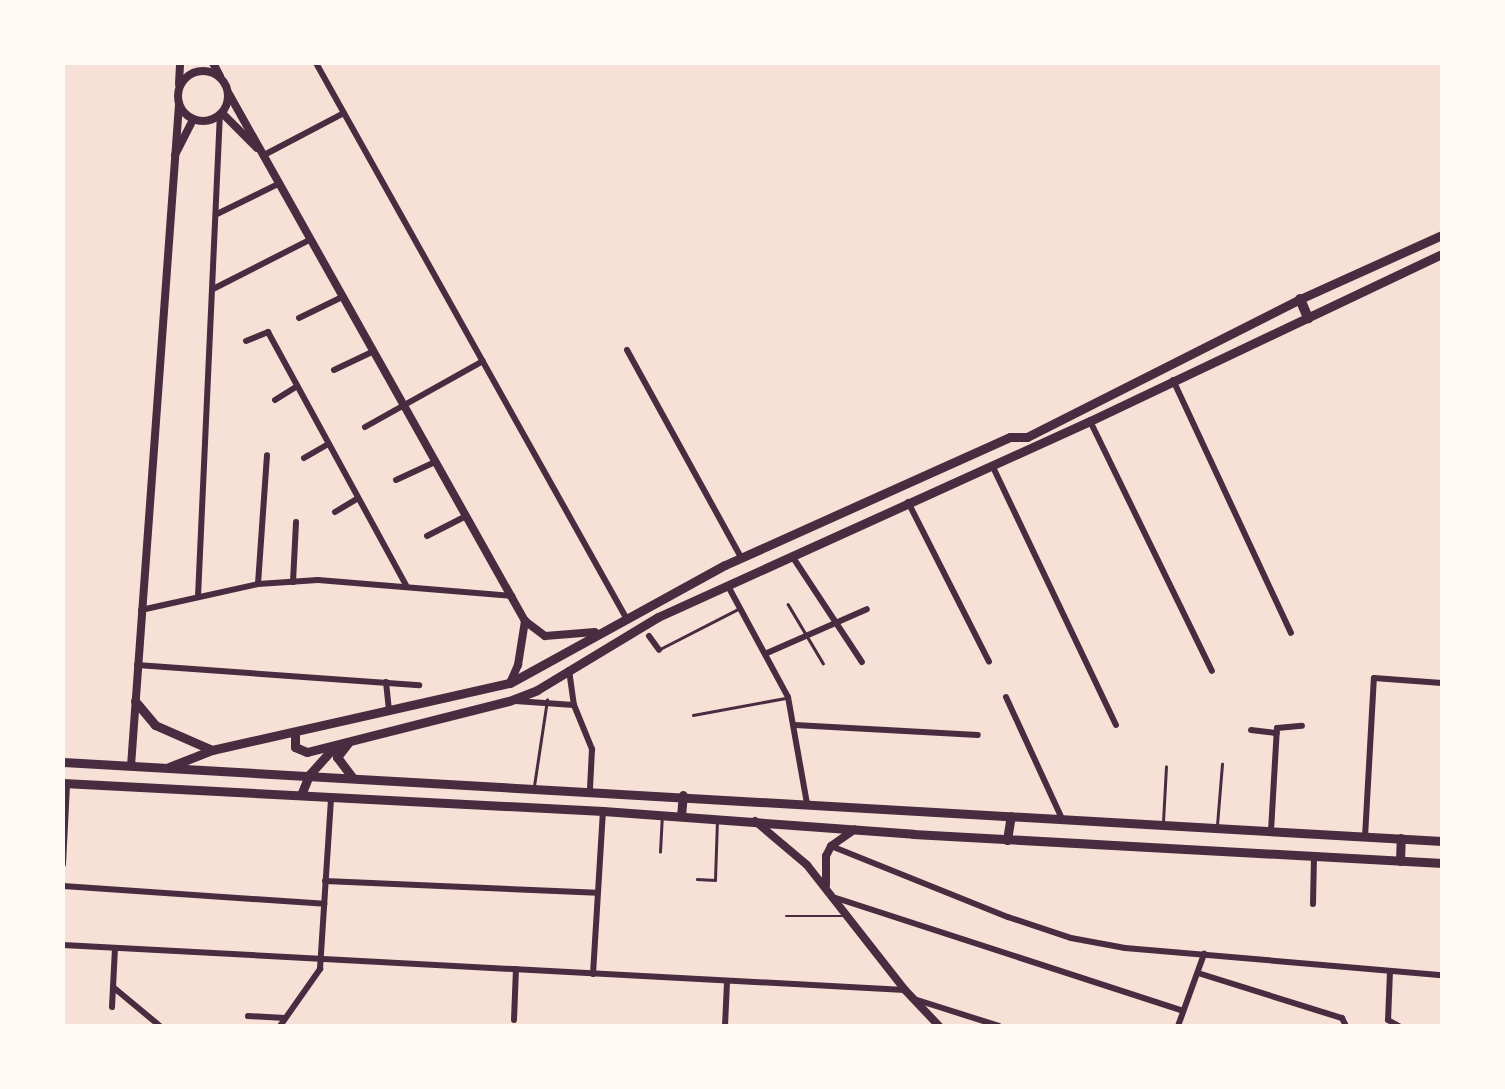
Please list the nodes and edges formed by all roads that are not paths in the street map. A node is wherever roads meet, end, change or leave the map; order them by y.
1 (180, 63) edge
2 (214, 63) edge
3 (316, 63) edge
4 (222, 79) junction
5 (179, 88) junction
6 (229, 94) junction
7 (178, 104) junction
8 (344, 113) junction
9 (221, 115) junction
10 (193, 120) junction
11 (264, 155) junction
12 (172, 161) junction
13 (280, 183) junction
14 (217, 214) junction
15 (1442, 235) edge
16 (311, 239) junction
17 (1442, 254) edge
18 (214, 289) junction
19 (342, 297) junction
20 (1300, 299) junction
21 (299, 318) dead end
22 (1308, 318) junction
23 (246, 341) dead end
24 (627, 350) dead end
25 (372, 352) junction
26 (483, 361) junction
27 (334, 370) dead end
28 (1173, 380) junction
29 (296, 387) junction
30 (275, 400) dead end
31 (403, 406) junction
32 (1090, 421) junction
33 (365, 427) dead end
34 (328, 444) junction
35 (267, 455) dead end
36 (304, 458) dead end
37 (435, 462) junction
38 (992, 465) junction
39 (396, 481) dead end
40 (358, 498) junction
41 (908, 502) junction
42 (335, 512) dead end
43 (466, 516) junction
44 (296, 522) dead end
45 (427, 536) dead end
46 (792, 556) junction
47 (741, 557) junction
48 (293, 582) junction
49 (258, 584) junction
50 (406, 585) junction
51 (728, 586) junction
52 (512, 596) junction
53 (198, 597) junction
54 (788, 604) dead end
55 (741, 607) junction
56 (867, 608) dead end
57 (141, 610) junction
58 (625, 616) junction
59 (525, 621) junction
60 (836, 622) junction
61 (595, 632) junction
62 (1291, 633) dead end
63 (649, 636) dead end
64 (806, 636) junction
65 (659, 650) joint
66 (766, 653) junction
67 (862, 662) dead end
68 (989, 662) dead end
69 (823, 663) dead end
70 (137, 665) junction
71 (569, 668) junction
72 (1212, 671) dead end
73 (386, 682) junction
74 (510, 683) junction
75 (1442, 683) edge
76 (419, 685) dead end
77 (1006, 696) dead end
78 (788, 697) junction
79 (547, 700) junction
80 (509, 701) junction
81 (135, 702) junction
82 (574, 705) junction
83 (389, 712) junction
84 (693, 715) dead end
85 (795, 725) junction
86 (1116, 726) dead end
87 (1302, 726) dead end
88 (1251, 730) dead end
89 (295, 732) junction
90 (1277, 733) junction
91 (978, 735) dead end
92 (353, 739) junction
93 (335, 746) junction
94 (212, 750) junction
95 (63, 762) edge
96 (1222, 764) dead end
97 (131, 766) junction
98 (169, 767) junction
99 (1166, 767) dead end
100 (309, 775) junction
101 (352, 776) junction
102 (65, 784) edge
103 (534, 786) junction
104 (590, 789) junction
105 (301, 795) junction
106 (682, 795) junction
107 (331, 797) junction
108 (807, 804) junction
109 (603, 811) junction
110 (662, 815) junction
111 (681, 816) junction
112 (1011, 816) junction
113 (717, 818) junction
114 (754, 821) junction
115 (1063, 821) junction
116 (1162, 825) junction
117 (1217, 828) junction
118 (855, 829) junction
119 (1271, 831) junction
120 (1365, 836) junction
121 (1401, 838) junction
122 (1007, 840) junction
123 (1442, 841) edge
124 (831, 846) junction
125 (660, 852) dead end
126 (1314, 856) junction
127 (1400, 861) junction
128 (1442, 863) edge
129 (63, 864) edge
130 (697, 879) dead end
131 (325, 881) junction
132 (826, 885) junction
133 (63, 886) edge
134 (597, 892) junction
135 (836, 898) junction
136 (324, 904) junction
137 (1313, 904) dead end
138 (786, 916) dead end
139 (850, 916) junction
140 (63, 945) edge
141 (115, 948) junction
142 (1204, 954) junction
143 (322, 958) junction
144 (516, 969) junction
145 (1390, 971) junction
146 (1198, 973) junction
147 (593, 974) junction
148 (1442, 975) edge
149 (727, 982) junction
150 (113, 987) junction
151 (905, 990) junction
152 (912, 998) junction
153 (112, 1007) dead end
154 (1183, 1011) junction
155 (248, 1016) dead end
156 (285, 1018) junction
157 (514, 1020) dead end
158 (160, 1026) edge
159 (280, 1026) edge
160 (725, 1026) edge
161 (939, 1026) edge
162 (999, 1026) edge
163 (1178, 1026) edge
164 (1346, 1026) edge
165 (1399, 1026) edge

1 - 5 street
2 - 4 street
3 - 8 street
4 - 5 street
4 - 6 street
5 - 7 street
6 - 9 street
6 - 11 street
7 - 10 street
7 - 12 street
8 - 11 street
8 - 26 street
9 - 10 street
9 - 11 street
9 - 14 street
10 - 12 street
11 - 13 street
12 - 57 street
13 - 14 street
13 - 16 street
14 - 18 street
15 - 20 main road
16 - 18 street
16 - 19 street
17 - 22 main road
18 - 53 street
19 - 21 street
19 - 25 street
20 - 22 main road
20 - 47 main road
22 - 28 main road
23 - 29 street
24 - 47 street
25 - 27 street
25 - 31 street
26 - 31 street
26 - 58 street
28 - 32 main road
28 - 62 street
29 - 30 street
29 - 34 street
31 - 33 street
31 - 37 street
32 - 38 main road
32 - 72 street
34 - 36 street
34 - 40 street
35 - 49 street
37 - 39 street
37 - 43 street
38 - 41 main road
38 - 86 street
40 - 42 street
40 - 50 street
41 - 46 main road
41 - 68 street
43 - 45 street
43 - 52 street
44 - 48 street
46 - 51 main road
46 - 60 street
47 - 58 main road
48 - 49 street
48 - 50 street
49 - 53 street
50 - 52 street
51 - 55 street
51 - 71 main road
52 - 59 street
53 - 57 street
54 - 64 lane
55 - 65 lane
55 - 66 street
56 - 60 street
57 - 70 street
58 - 61 main road
59 - 61 street
59 - 74 street
60 - 64 street
60 - 67 street
61 - 74 main road
63 - 65 street
64 - 66 street
64 - 69 lane
66 - 78 street
70 - 73 street
70 - 81 street
71 - 80 main road
71 - 82 street
73 - 76 street
73 - 83 street
74 - 83 main road
75 - 120 street
77 - 115 street
78 - 84 lane
78 - 85 street
79 - 80 street
79 - 82 street
79 - 103 lane
80 - 92 main road
81 - 94 main road
81 - 97 street
82 - 104 street
83 - 89 main road
85 - 91 street
85 - 108 street
87 - 90 street
88 - 90 street
89 - 93 main road
89 - 94 main road
90 - 119 street
92 - 93 main road
92 - 101 main road
93 - 100 main road
94 - 98 main road
95 - 97 main road
96 - 117 lane
97 - 98 main road
98 - 100 main road
99 - 116 lane
100 - 101 main road
100 - 105 main road
101 - 103 main road
102 - 105 main road
102 - 129 street
103 - 104 main road
104 - 106 main road
105 - 107 main road
106 - 108 main road
106 - 111 main road
107 - 109 main road
107 - 131 street
108 - 112 main road
109 - 110 main road
109 - 134 street
110 - 111 main road
110 - 125 lane
111 - 113 main road
112 - 115 main road
112 - 122 main road
113 - 114 main road
113 - 130 lane
114 - 118 main road
114 - 132 street
115 - 116 main road
116 - 117 main road
117 - 119 main road
118 - 122 main road
118 - 124 street
119 - 120 main road
120 - 121 main road
121 - 123 main road
121 - 127 main road
122 - 126 main road
124 - 132 street
124 - 142 street
126 - 127 main road
126 - 137 street
127 - 128 main road
131 - 134 street
131 - 136 street
132 - 135 street
133 - 136 street
134 - 147 street
135 - 139 street
135 - 154 street
136 - 143 street
138 - 139 lane
139 - 151 street
140 - 141 street
141 - 143 street
141 - 150 street
142 - 145 street
142 - 146 street
143 - 144 street
143 - 156 street
144 - 147 street
144 - 157 street
145 - 148 street
145 - 165 street
146 - 154 street
146 - 164 street
147 - 149 street
149 - 151 street
149 - 160 street
150 - 153 street
150 - 158 street
151 - 152 street
152 - 161 street
152 - 162 street
154 - 163 street
155 - 156 street
156 - 159 street

